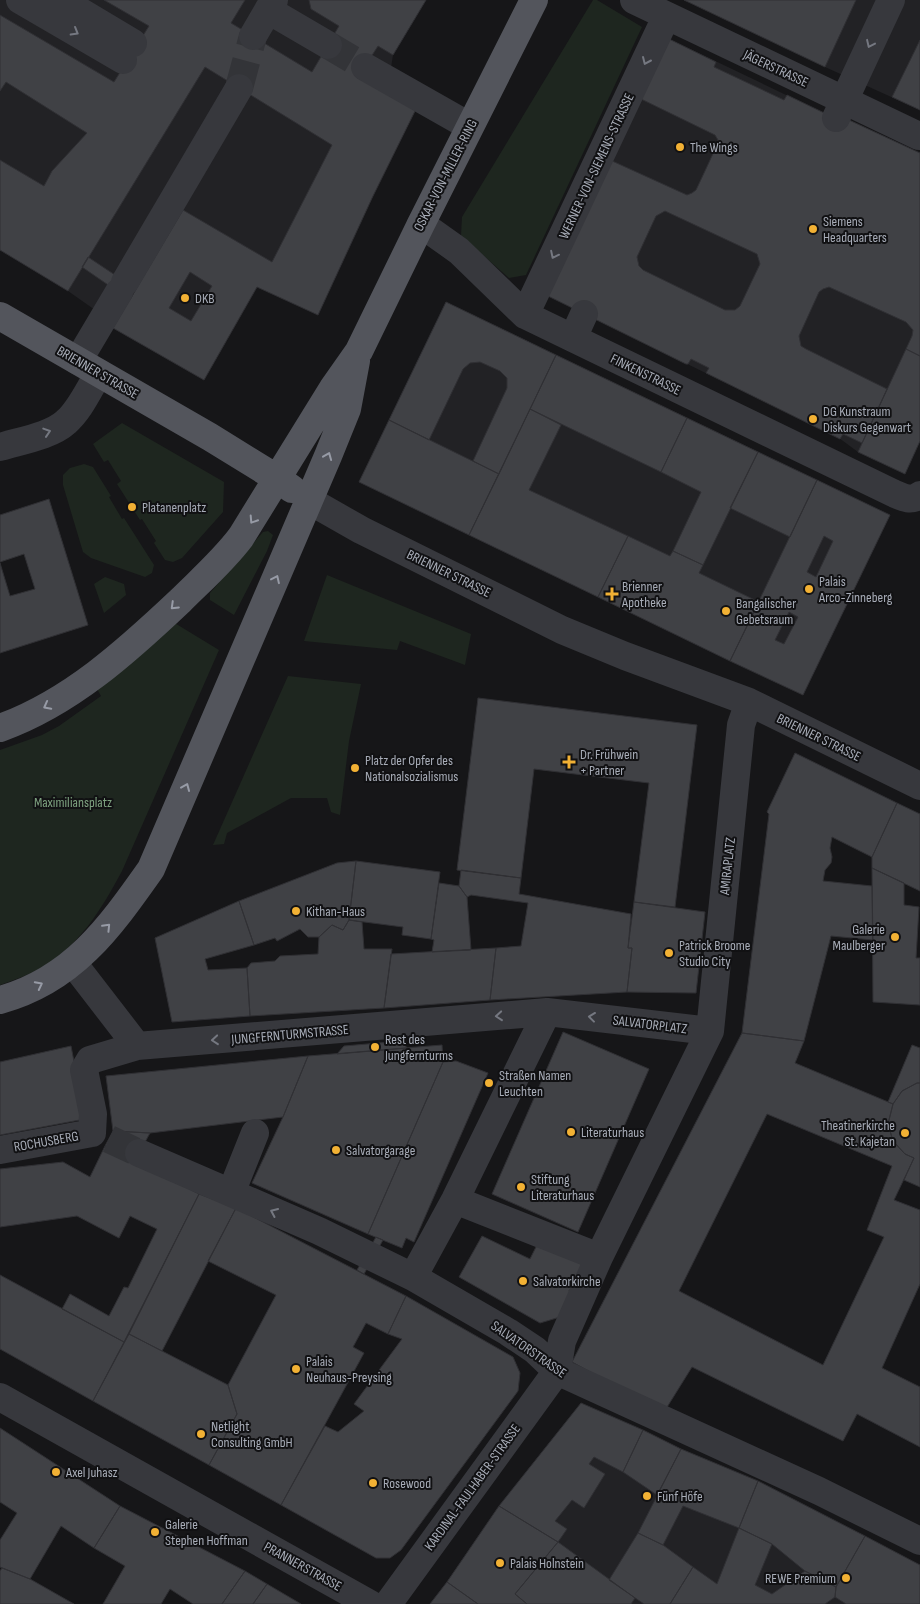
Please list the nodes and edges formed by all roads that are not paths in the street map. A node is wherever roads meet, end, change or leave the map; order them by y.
1 (20, 0) edge
2 (61, 0) edge
3 (534, 0) edge
4 (634, 0) edge
5 (890, 0) edge
6 (271, 5) edge
7 (666, 17) junction
8 (253, 36) tunnel mouth
9 (328, 45) tunnel mouth
10 (365, 67) tunnel mouth
11 (239, 88) tunnel mouth
12 (840, 109) junction
13 (470, 126) junction
14 (919, 136) edge
15 (420, 224) junction
16 (584, 314) dead end
17 (525, 315) junction
18 (0, 316) edge
19 (573, 338) junction
20 (358, 351) junction
21 (89, 367) junction
22 (0, 447) edge
23 (278, 478) junction
24 (920, 495) edge
25 (310, 501) junction
26 (749, 702) junction
27 (0, 728) edge
28 (920, 786) edge
29 (74, 963) junction
30 (0, 1000) edge
31 (547, 1012) junction
32 (710, 1031) junction
33 (137, 1046) junction
34 (255, 1134) dead end
35 (101, 1136) joint
36 (0, 1150) edge
37 (139, 1153) tunnel mouth
38 (231, 1193) junction
39 (455, 1200) junction
40 (599, 1257) junction
41 (413, 1277) junction
42 (557, 1371) junction
43 (0, 1397) edge
44 (920, 1541) edge
45 (370, 1604) edge
46 (388, 1604) edge

1 -> 2 street
3 - 13 main road, OSKAR-VON-MILLER-RING
4 - 7 street, JÄGERSTRASSE
5 -> 12 street
6 - 8 street
6 - 9 street
7 - 12 street, JÄGERSTRASSE
7 -> 17 street, WERNER-VON-SIEMENS-STRASSE
10 - 13 street
11 - 21 street
12 - 14 street, JÄGERSTRASSE
13 - 15 main road, OSKAR-VON-MILLER-RING
15 - 17 street, FINKENSTRASSE
15 - 20 main road, OSKAR-VON-MILLER-RING
16 - 19 street
17 - 19 street, FINKENSTRASSE
18 - 21 main road, BRIENNER STRASSE
19 - 24 street, FINKENSTRASSE
20 - 23 main road, OSKAR-VON-MILLER-RING
25 -> 20 main road, OSKAR-VON-MILLER-RING
22 -> 21 street
21 - 23 main road, BRIENNER STRASSE
23 - 25 main road, BRIENNER STRASSE
23 -> 27 main road
25 - 26 street, BRIENNER STRASSE
29 -> 25 main road
26 - 28 street, BRIENNER STRASSE
26 - 32 street, AMIRAPLATZ
30 -> 29 main road
29 - 33 street
32 -> 31 street, SALVATORPLATZ
31 -> 33 street, JUNGFERNTURMSTRASSE
31 - 39 street
32 - 40 street, SALVATORPLATZ
33 - 35 street, JUNGFERNTURMSTRASSE
34 - 38 street
35 - 36 street, ROCHUSBERG
37 - 38 street, SALVATORSTRASSE
41 -> 38 street, SALVATORSTRASSE
39 - 40 street
39 - 41 street
40 - 42 street, SALVATORPLATZ
41 - 42 street, SALVATORSTRASSE
42 - 44 street, SALVATORSTRASSE
42 - 46 street, KARDINAL-FAULHABER-STRASSE
43 - 45 street, PRANNERSTRASSE

